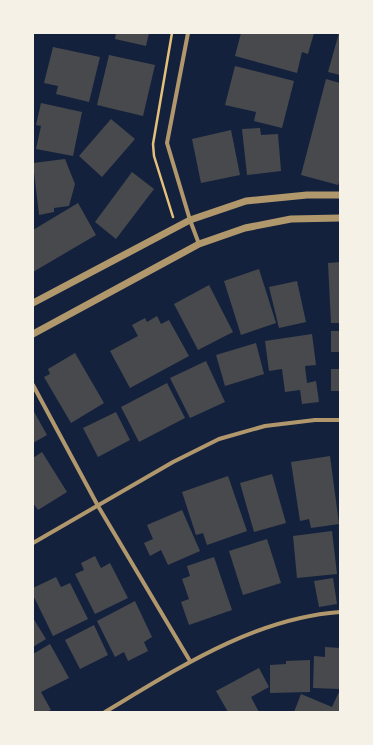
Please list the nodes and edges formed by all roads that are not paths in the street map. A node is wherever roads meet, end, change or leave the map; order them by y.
1 (188, 33) edge
2 (340, 195) edge
3 (340, 218) edge
4 (190, 220) junction
5 (199, 244) junction
6 (33, 303) edge
7 (33, 334) edge
8 (33, 385) edge
9 (340, 420) edge
10 (98, 506) junction
11 (33, 543) edge
12 (340, 612) edge
13 (190, 661) junction
14 (104, 712) edge

1 - 4 street
2 - 4 street
3 - 5 street
4 - 5 street
4 - 6 street
5 - 7 street
8 - 10 street
9 - 10 street
10 - 11 street
10 - 13 street
12 - 13 street
13 - 14 street

